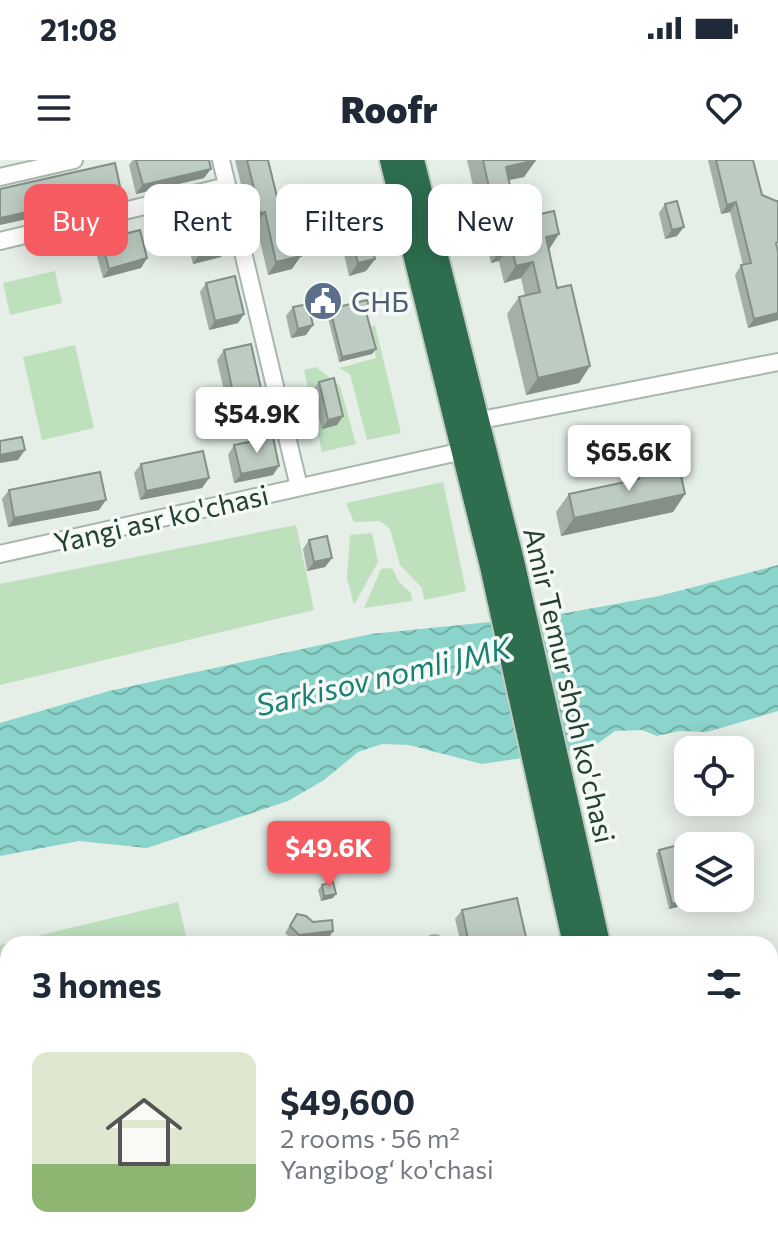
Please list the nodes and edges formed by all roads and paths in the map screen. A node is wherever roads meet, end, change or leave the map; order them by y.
1 (74, 160) edge
2 (221, 160) edge
3 (392, 160) edge
4 (412, 160) edge
5 (0, 177) edge
6 (227, 184) edge
7 (144, 206) edge
8 (0, 241) edge
9 (244, 256) edge
10 (778, 362) edge
11 (476, 421) junction
12 (463, 451) junction
13 (299, 487) junction
14 (0, 554) edge
15 (502, 564) junction
16 (554, 795) junction
17 (574, 936) edge
18 (596, 936) edge

1 - 5 street
2 - 6 street
3 - 12 highway, Amir Temur shoh ko'chasi
4 - 11 highway, Amir Temur shoh ko'chasi
7 - 8 street
9 - 13 street
10 - 11 street
11 - 15 highway, Amir Temur shoh ko'chasi
12 - 13 street, Yangi asr ko'chasi
12 - 15 highway, Amir Temur shoh ko'chasi
13 - 14 street, Yangi asr ko'chasi
15 - 16 highway, Amir Temur shoh ko'chasi
16 - 17 highway, Amir Temur shoh ko'chasi
16 - 18 highway, Amir Temur shoh ko'chasi

